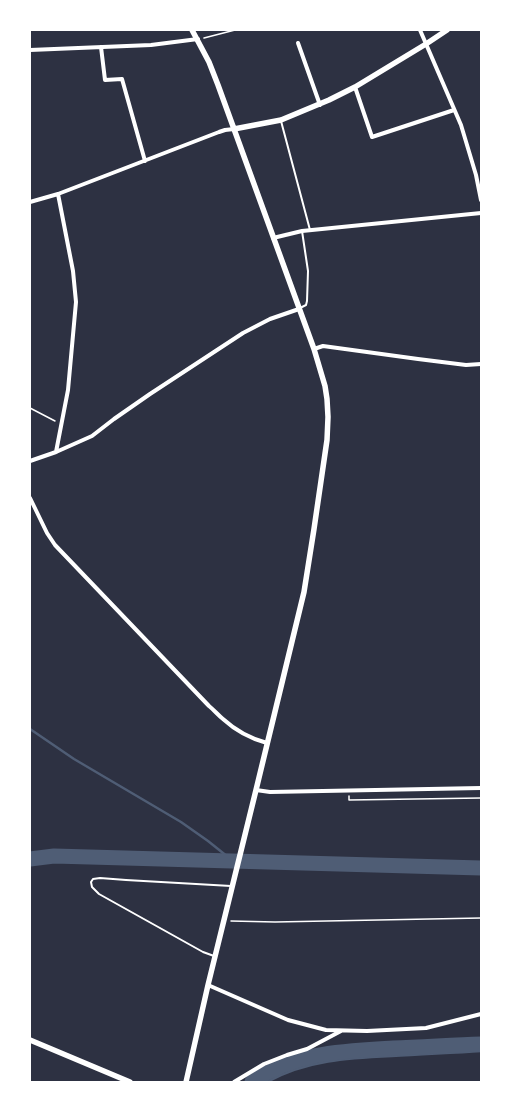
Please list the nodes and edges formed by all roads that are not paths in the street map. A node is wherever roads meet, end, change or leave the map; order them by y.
1 (192, 30) edge
2 (420, 30) edge
3 (447, 30) edge
4 (198, 39) junction
5 (298, 43) dead end
6 (426, 44) junction
7 (100, 47) junction
8 (30, 50) edge
9 (355, 87) junction
10 (320, 104) junction
11 (454, 110) junction
12 (281, 120) junction
13 (234, 129) junction
14 (145, 161) junction
15 (481, 173) edge
16 (476, 175) junction
17 (58, 194) junction
18 (481, 200) edge
19 (30, 202) edge
20 (481, 213) edge
21 (310, 230) junction
22 (302, 231) junction
23 (273, 238) junction
24 (299, 308) junction
25 (314, 349) junction
26 (481, 364) edge
27 (56, 452) junction
28 (30, 461) edge
29 (30, 498) edge
30 (268, 743) junction
31 (481, 788) edge
32 (256, 790) junction
33 (232, 884) junction
34 (215, 956) junction
35 (208, 985) junction
36 (481, 1014) edge
37 (342, 1031) junction
38 (30, 1040) edge
39 (119, 1080) edge
40 (130, 1082) edge
41 (186, 1082) edge
42 (234, 1082) edge

1 - 4 street
2 - 6 street
3 - 6 street
4 - 7 street
4 - 13 street
5 - 10 street
6 - 9 street
6 - 11 street
7 - 8 street
7 - 14 street
9 - 10 street
9 - 11 street
10 - 12 street
11 - 16 street
12 - 13 street
12 - 21 lane
13 - 14 street
13 - 23 street
14 - 17 street
15 - 16 street
16 - 18 street
17 - 19 street
17 - 27 street
20 - 21 street
21 - 22 street
22 - 23 street
22 - 24 lane
23 - 24 street
24 - 25 street
24 - 27 street
25 - 26 street
25 - 30 street
27 - 28 street
29 - 30 street
30 - 32 street
31 - 32 street
32 - 33 street
33 - 34 street
33 - 34 lane
34 - 35 street
35 - 37 street
35 - 41 street
36 - 37 street
37 - 42 street
38 - 39 street
39 - 40 street

